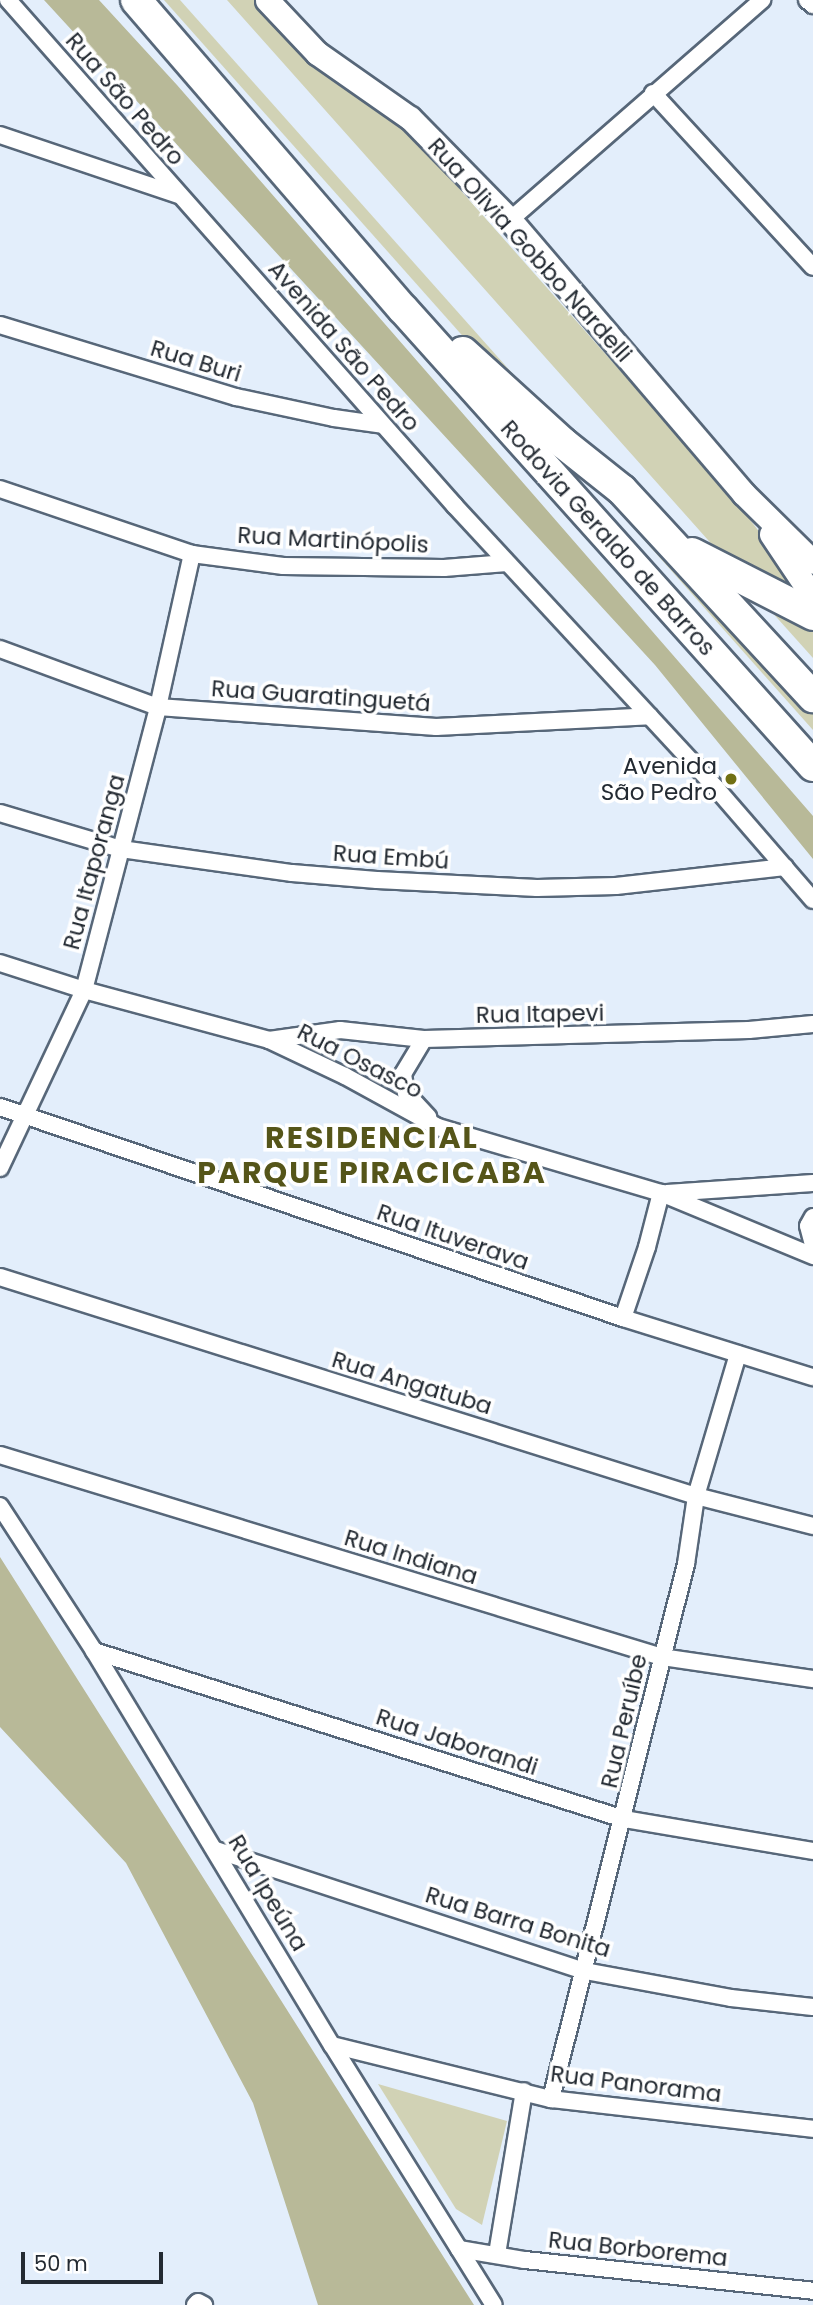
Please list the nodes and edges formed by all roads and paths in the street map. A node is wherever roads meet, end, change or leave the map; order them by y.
1 (8, 0) edge
2 (136, 0) edge
3 (267, 0) edge
4 (762, 0) edge
5 (807, 0) edge
6 (813, 5) edge
7 (653, 93) junction
8 (0, 135) edge
9 (180, 196) junction
10 (510, 220) junction
11 (813, 267) edge
12 (403, 309) junction
13 (0, 325) edge
14 (383, 425) junction
15 (0, 489) edge
16 (743, 494) junction
17 (674, 543) junction
18 (192, 554) junction
19 (813, 562) edge
20 (507, 563) junction
21 (813, 597) edge
22 (813, 615) edge
23 (0, 649) edge
24 (813, 697) edge
25 (158, 707) junction
26 (650, 716) junction
27 (813, 766) edge
28 (0, 813) edge
29 (121, 849) junction
30 (785, 867) junction
31 (813, 900) edge
32 (0, 963) edge
33 (84, 990) junction
34 (813, 1024) edge
35 (424, 1039) junction
36 (269, 1040) junction
37 (0, 1107) edge
38 (25, 1115) junction
39 (438, 1127) junction
40 (0, 1168) edge
41 (813, 1183) edge
42 (661, 1193) junction
43 (813, 1217) edge
44 (813, 1245) edge
45 (813, 1256) edge
46 (0, 1277) edge
47 (623, 1318) junction
48 (738, 1354) junction
49 (813, 1377) edge
50 (0, 1455) edge
51 (696, 1496) junction
52 (0, 1506) edge
53 (813, 1526) edge
54 (94, 1651) junction
55 (662, 1657) junction
56 (813, 1679) edge
57 (624, 1819) junction
58 (216, 1850) junction
59 (813, 1851) edge
60 (585, 1970) junction
61 (813, 2007) edge
62 (332, 2045) junction
63 (524, 2091) junction
64 (551, 2099) junction
65 (813, 2129) edge
66 (458, 2249) junction
67 (497, 2254) junction
68 (813, 2291) edge
69 (195, 2305) edge
70 (204, 2305) edge
71 (494, 2305) edge

1 - 9 street, Rua São Pedro
2 - 12 highway, Rodovia Geraldo de Barros
3 - 10 street, Rua Olivia Gobbo Nardelli
4 - 7 street
5 - 6 street
7 - 10 street
7 - 11 street
8 - 9 street
9 - 14 street, Avenida São Pedro
10 - 16 street, Rua Olivia Gobbo Nardelli
12 - 17 highway, Rodovia Geraldo de Barros
12 - 27 highway, Rodovia Geraldo de Barros
13 - 14 street, Rua Buri
14 - 20 street, Avenida São Pedro
15 - 18 street, Rua Martinópolis
16 - 19 street
16 - 21 street
17 - 22 highway
17 - 24 highway, Rodovia Geraldo de Barros
18 - 20 street, Rua Martinópolis
18 - 25 street, Rua Itaporanga
20 - 26 street, Avenida São Pedro
23 - 25 street, Rua Guaratinguetá
25 - 26 street, Rua Guaratinguetá
25 - 29 street, Rua Itaporanga
26 - 30 street, Avenida São Pedro
28 - 29 street, Rua Embú
29 - 30 street, Rua Embú
29 - 33 street, Rua Itaporanga
30 - 31 street, Avenida São Pedro
32 - 33 street, Rua Osasco
33 - 36 street, Rua Osasco
33 - 38 street, Rua Itaporanga
34 - 35 street, Rua Itapevi
35 - 36 street, Rua Itapevi
35 - 39 street
36 - 39 street, Rua Osasco
37 - 38 street, Rua Ituverava
38 - 40 street, Rua Itaporanga
38 - 47 street, Rua Ituverava
39 - 42 street, Rua Osasco
41 - 42 street
42 - 45 street, Rua Osasco
42 - 47 street
43 - 44 street
46 - 51 street, Rua Angatuba
47 - 48 street, Rua Ituverava
48 - 49 street, Rua Ituverava
48 - 51 street, Rua Peruíbe
50 - 55 street, Rua Indiana
51 - 53 street, Rua Angatuba
51 - 55 street, Rua Peruíbe
52 - 54 street, Rua Ipeúna
54 - 57 street, Rua Jaborandi
54 - 58 street, Rua Ipeúna
55 - 56 street, Rua Indiana
55 - 57 street, Rua Peruíbe
57 - 59 street, Rua Jaborandi
57 - 60 street, Rua Peruíbe
58 - 60 street, Rua Barra Bonita
58 - 62 street, Rua Ipeúna
60 - 61 street, Rua Barra Bonita
60 - 64 street, Rua Peruíbe
62 - 63 street, Rua Panorama
62 - 66 street, Rua Ipeúna
63 - 64 street, Rua Panorama
63 - 67 street
64 - 65 street, Rua Panorama
66 - 67 street, Rua Borborema
66 - 71 street, Rua Ipeúna
67 - 68 street, Rua Borborema
69 - 70 street

